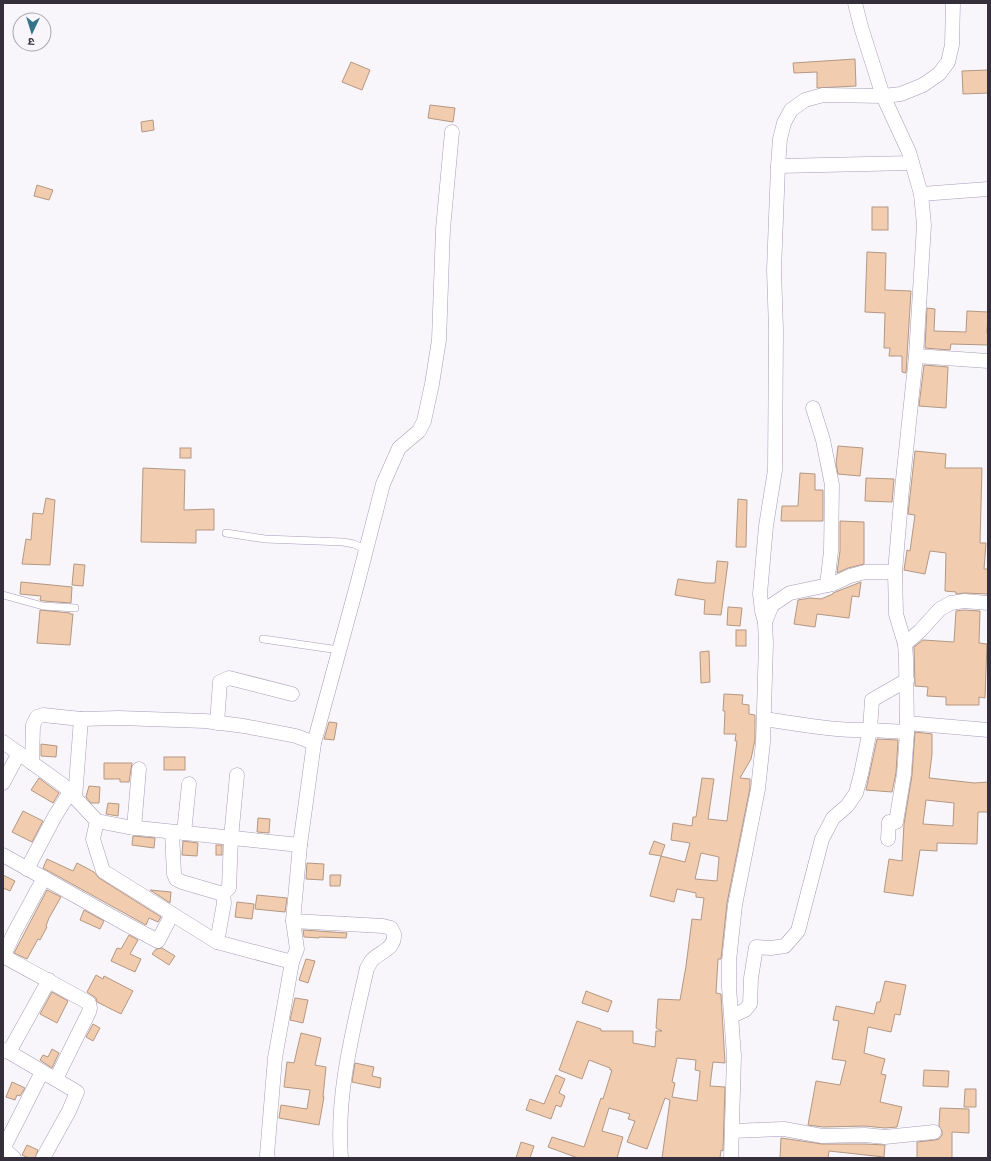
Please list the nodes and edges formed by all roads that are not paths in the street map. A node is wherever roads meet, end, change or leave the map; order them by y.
1 (856, 3) edge
2 (953, 3) edge
3 (883, 96) junction
4 (452, 132) dead end
5 (912, 163) junction
6 (778, 166) junction
7 (988, 189) edge
8 (921, 194) junction
9 (916, 356) junction
10 (988, 361) edge
11 (813, 408) dead end
12 (226, 533) dead end
13 (366, 550) junction
14 (895, 572) junction
15 (827, 585) junction
16 (3, 595) edge
17 (988, 603) edge
18 (75, 608) dead end
19 (765, 622) junction
20 (263, 639) dead end
21 (905, 644) junction
22 (339, 650) junction
23 (907, 680) junction
24 (292, 694) dead end
25 (81, 719) junction
26 (764, 719) junction
27 (217, 723) junction
28 (907, 727) junction
29 (870, 730) junction
30 (988, 730) edge
31 (3, 742) edge
32 (314, 743) junction
33 (19, 753) junction
34 (32, 763) junction
35 (139, 769) dead end
36 (237, 776) dead end
37 (3, 783) edge
38 (189, 784) dead end
39 (72, 795) junction
40 (97, 821) junction
41 (134, 828) junction
42 (178, 833) junction
43 (231, 838) junction
44 (888, 839) dead end
45 (300, 845) junction
46 (3, 855) edge
47 (27, 869) junction
48 (44, 878) junction
49 (222, 894) junction
50 (172, 914) junction
51 (293, 920) junction
52 (217, 942) junction
53 (3, 956) edge
54 (292, 962) junction
55 (48, 980) junction
56 (732, 1016) junction
57 (6, 1051) edge
58 (42, 1072) junction
59 (56, 1079) junction
60 (732, 1131) junction
61 (934, 1132) dead end
62 (14, 1158) edge
63 (43, 1158) edge
64 (268, 1158) edge
65 (341, 1158) edge
66 (731, 1158) edge

1 - 3 street
2 - 3 street
3 - 5 street
3 - 6 street
4 - 13 street
5 - 6 street
5 - 8 street
6 - 19 street
7 - 8 street
8 - 9 street
9 - 10 street
9 - 14 street
11 - 15 street
12 - 13 lane
13 - 22 street
14 - 15 street
14 - 21 street
15 - 19 street
16 - 18 lane
17 - 21 street
19 - 26 street
20 - 22 lane
21 - 23 street
22 - 32 street
23 - 28 street
23 - 29 street
24 - 27 street
25 - 27 street
25 - 34 street
25 - 39 street
26 - 29 street
26 - 56 street
27 - 32 street
28 - 29 street
28 - 30 street
28 - 44 street
29 - 56 street
31 - 33 street
32 - 45 street
33 - 34 street
33 - 37 street
34 - 39 street
35 - 41 street
36 - 43 street
38 - 42 street
39 - 40 street
39 - 47 street
40 - 41 street
40 - 50 street
41 - 42 street
42 - 43 street
42 - 49 street
43 - 45 street
43 - 49 street
45 - 51 street
46 - 47 street
47 - 48 street
48 - 50 street
48 - 53 street
49 - 52 street
50 - 52 street
51 - 54 street
51 - 65 street
52 - 54 street
53 - 55 street
54 - 64 street
55 - 57 street
55 - 59 street
56 - 60 street
57 - 58 street
58 - 59 street
58 - 62 street
59 - 63 street
60 - 61 street
60 - 66 street

